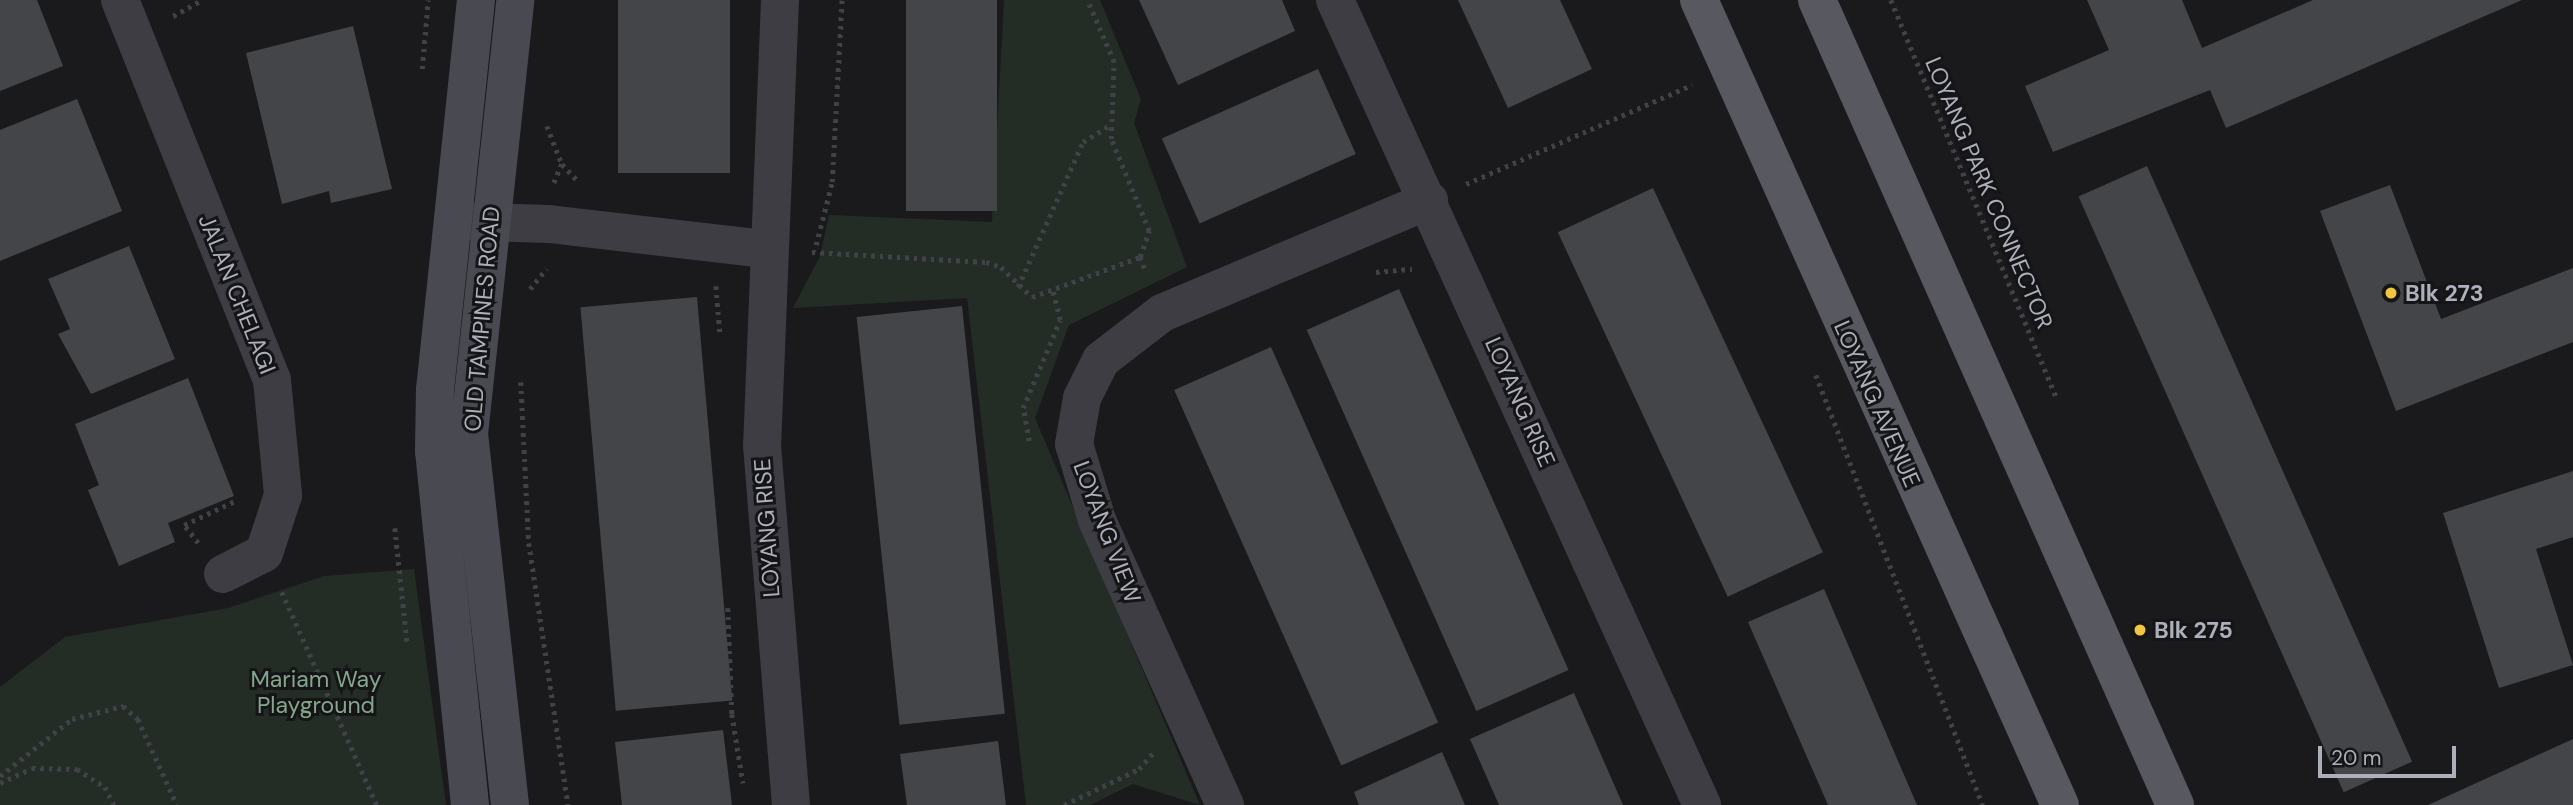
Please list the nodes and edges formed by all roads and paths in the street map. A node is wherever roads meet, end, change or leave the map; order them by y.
1 (120, 0) edge
2 (202, 0) edge
3 (476, 0) edge
4 (515, 0) edge
5 (780, 0) edge
6 (842, 0) edge
7 (1087, 0) edge
8 (1335, 0) edge
9 (1699, 0) edge
10 (1817, 0) edge
11 (1831, 0) edge
12 (1891, 0) edge
13 (172, 16) dead end
14 (1842, 63) junction
15 (1728, 69) junction
16 (548, 113) dead end
17 (1109, 126) junction
18 (1500, 169) dead end
19 (1429, 200) junction
20 (453, 221) junction
21 (490, 223) junction
22 (549, 223) junction
23 (766, 249) junction
24 (814, 252) junction
25 (811, 264) dead end
26 (1366, 276) dead end
27 (1421, 281) dead end
28 (1018, 287) junction
29 (525, 299) dead end
30 (1812, 365) dead end
31 (520, 374) dead end
32 (2057, 398) dead end
33 (237, 493) dead end
34 (264, 554) junction
35 (223, 574) joint
36 (0, 776) edge
37 (0, 783) edge
38 (114, 805) edge
39 (177, 805) edge
40 (377, 805) edge
41 (470, 805) edge
42 (510, 805) edge
43 (568, 805) edge
44 (791, 805) edge
45 (1225, 805) edge
46 (1702, 805) edge
47 (1983, 805) edge
48 (2060, 805) edge
49 (2175, 805) edge

1 - 34 street, JALAN CHELAGI
2 - 13 path
3 - 20 street, OLD TAMPINES ROAD
4 - 21 street, OLD TAMPINES ROAD
5 - 23 street, LOYANG RISE
6 - 24 path
7 - 17 path
8 - 19 street, LOYANG RISE
9 - 15 main road, LOYANG AVENUE
10 - 14 main road
11 - 14 main road
12 - 32 path, LOYANG PARK CONNECTOR
14 - 49 main road
15 - 18 path
15 - 48 main road, LOYANG AVENUE
16 - 22 path
17 - 28 path
17 - 28 path
19 - 45 street, LOYANG VIEW
19 - 46 street, LOYANG RISE
20 - 21 street
20 - 41 street, OLD TAMPINES ROAD
21 - 22 street
21 - 42 street, OLD TAMPINES ROAD
22 - 23 street
22 - 29 path
23 - 24 path
23 - 44 street, LOYANG RISE
24 - 25 path
24 - 28 path
26 - 27 path
30 - 47 path
31 - 43 path
33 - 35 path
34 - 35 street
34 - 40 path
36 - 39 path
37 - 38 path

